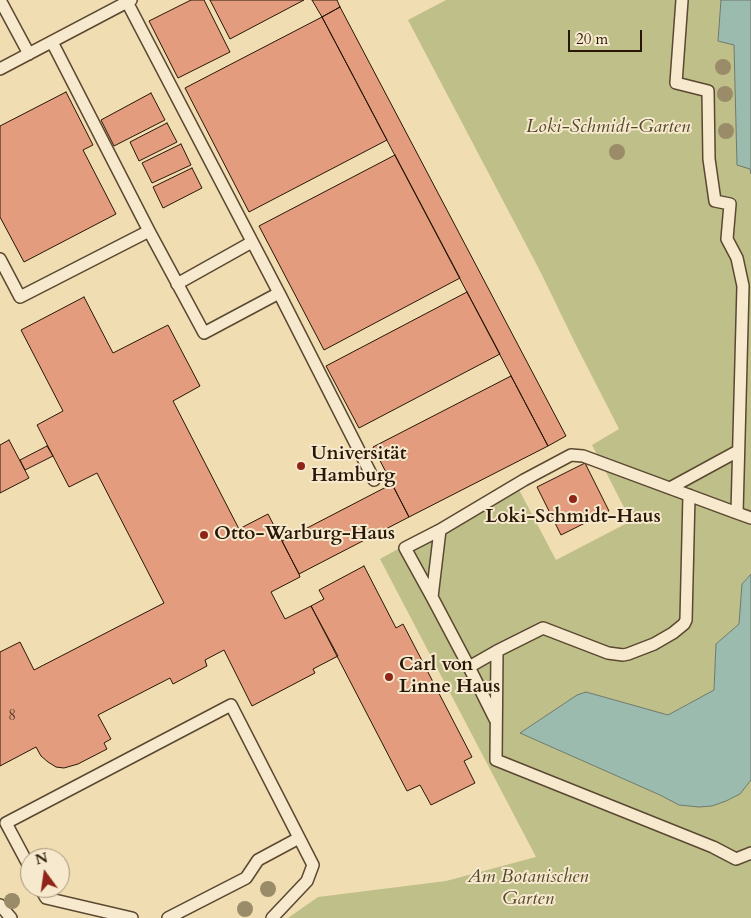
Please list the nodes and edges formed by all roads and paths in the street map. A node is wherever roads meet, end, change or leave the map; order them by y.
1 (0, 0) edge
2 (682, 0) edge
3 (129, 1) edge
4 (52, 42) junction
5 (29, 54) junction
6 (0, 70) edge
7 (149, 231) junction
8 (252, 242) junction
9 (0, 259) edge
10 (178, 284) junction
11 (278, 293) junction
12 (738, 451) junction
13 (374, 480) dead end
14 (670, 488) junction
15 (689, 495) junction
16 (737, 512) junction
17 (751, 518) edge
18 (440, 530) junction
19 (432, 597) junction
20 (497, 651) junction
21 (469, 667) junction
22 (496, 720) junction
23 (299, 838) junction
24 (20, 849) edge
25 (751, 853) edge
26 (46, 898) edge
27 (0, 905) edge
28 (11, 918) edge
29 (132, 918) edge
30 (168, 918) edge
31 (272, 918) edge

1 - 5 lane
2 - 12 lane
3 - 4 lane
3 - 8 lane
4 - 5 lane
4 - 7 lane
5 - 6 lane
7 - 9 lane
7 - 10 lane
8 - 10 lane
8 - 11 lane
10 - 11 lane
11 - 13 lane
12 - 14 lane
12 - 16 lane
14 - 15 lane
14 - 18 lane
15 - 16 lane
15 - 20 lane
16 - 17 lane
18 - 19 lane
18 - 19 lane
19 - 21 lane
20 - 21 lane
20 - 22 lane
21 - 22 lane
22 - 25 lane
23 - 24 lane
23 - 30 lane
23 - 31 lane
26 - 29 lane
27 - 28 lane

